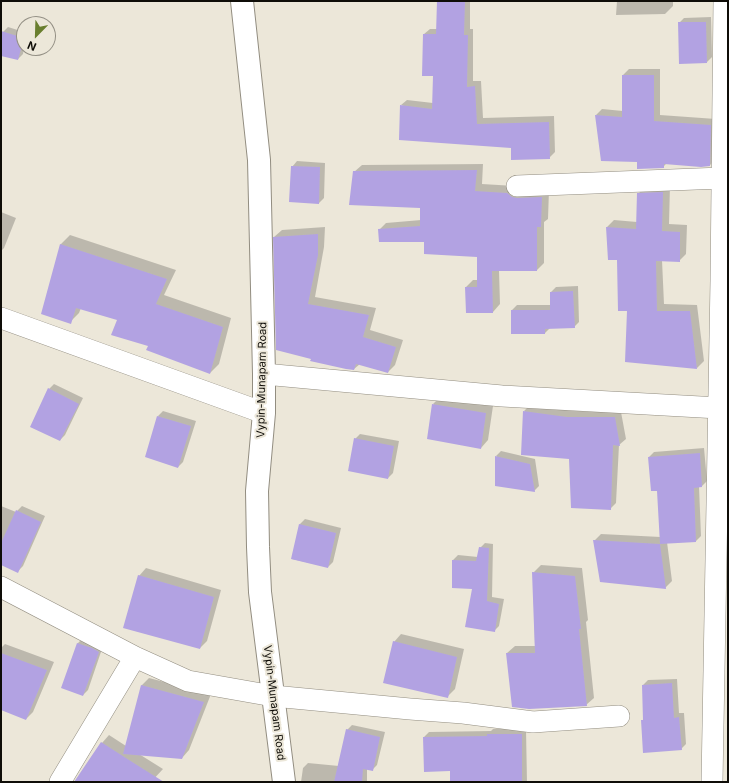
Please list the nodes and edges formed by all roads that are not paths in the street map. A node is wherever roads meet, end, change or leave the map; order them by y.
1 (242, 1) edge
2 (724, 1) edge
3 (726, 100) edge
4 (722, 178) junction
5 (517, 186) dead end
6 (724, 281) edge
7 (1, 318) edge
8 (264, 374) junction
9 (719, 408) junction
10 (264, 413) junction
11 (723, 438) edge
12 (1, 587) edge
13 (135, 657) junction
14 (273, 696) junction
15 (619, 716) dead end
16 (60, 782) edge
17 (284, 782) edge
18 (712, 782) edge

1 - 8 main road, Vypin-Munapam Road
2 - 3 street
3 - 4 street
4 - 5 street
4 - 6 street
6 - 9 street
7 - 10 street
8 - 9 street
8 - 10 main road, Vypin-Munapam Road
9 - 11 street
10 - 14 main road, Vypin-Munapam Road
11 - 18 street
12 - 13 street
13 - 14 street
13 - 16 street
14 - 15 street
14 - 17 main road, Vypin-Munapam Road

